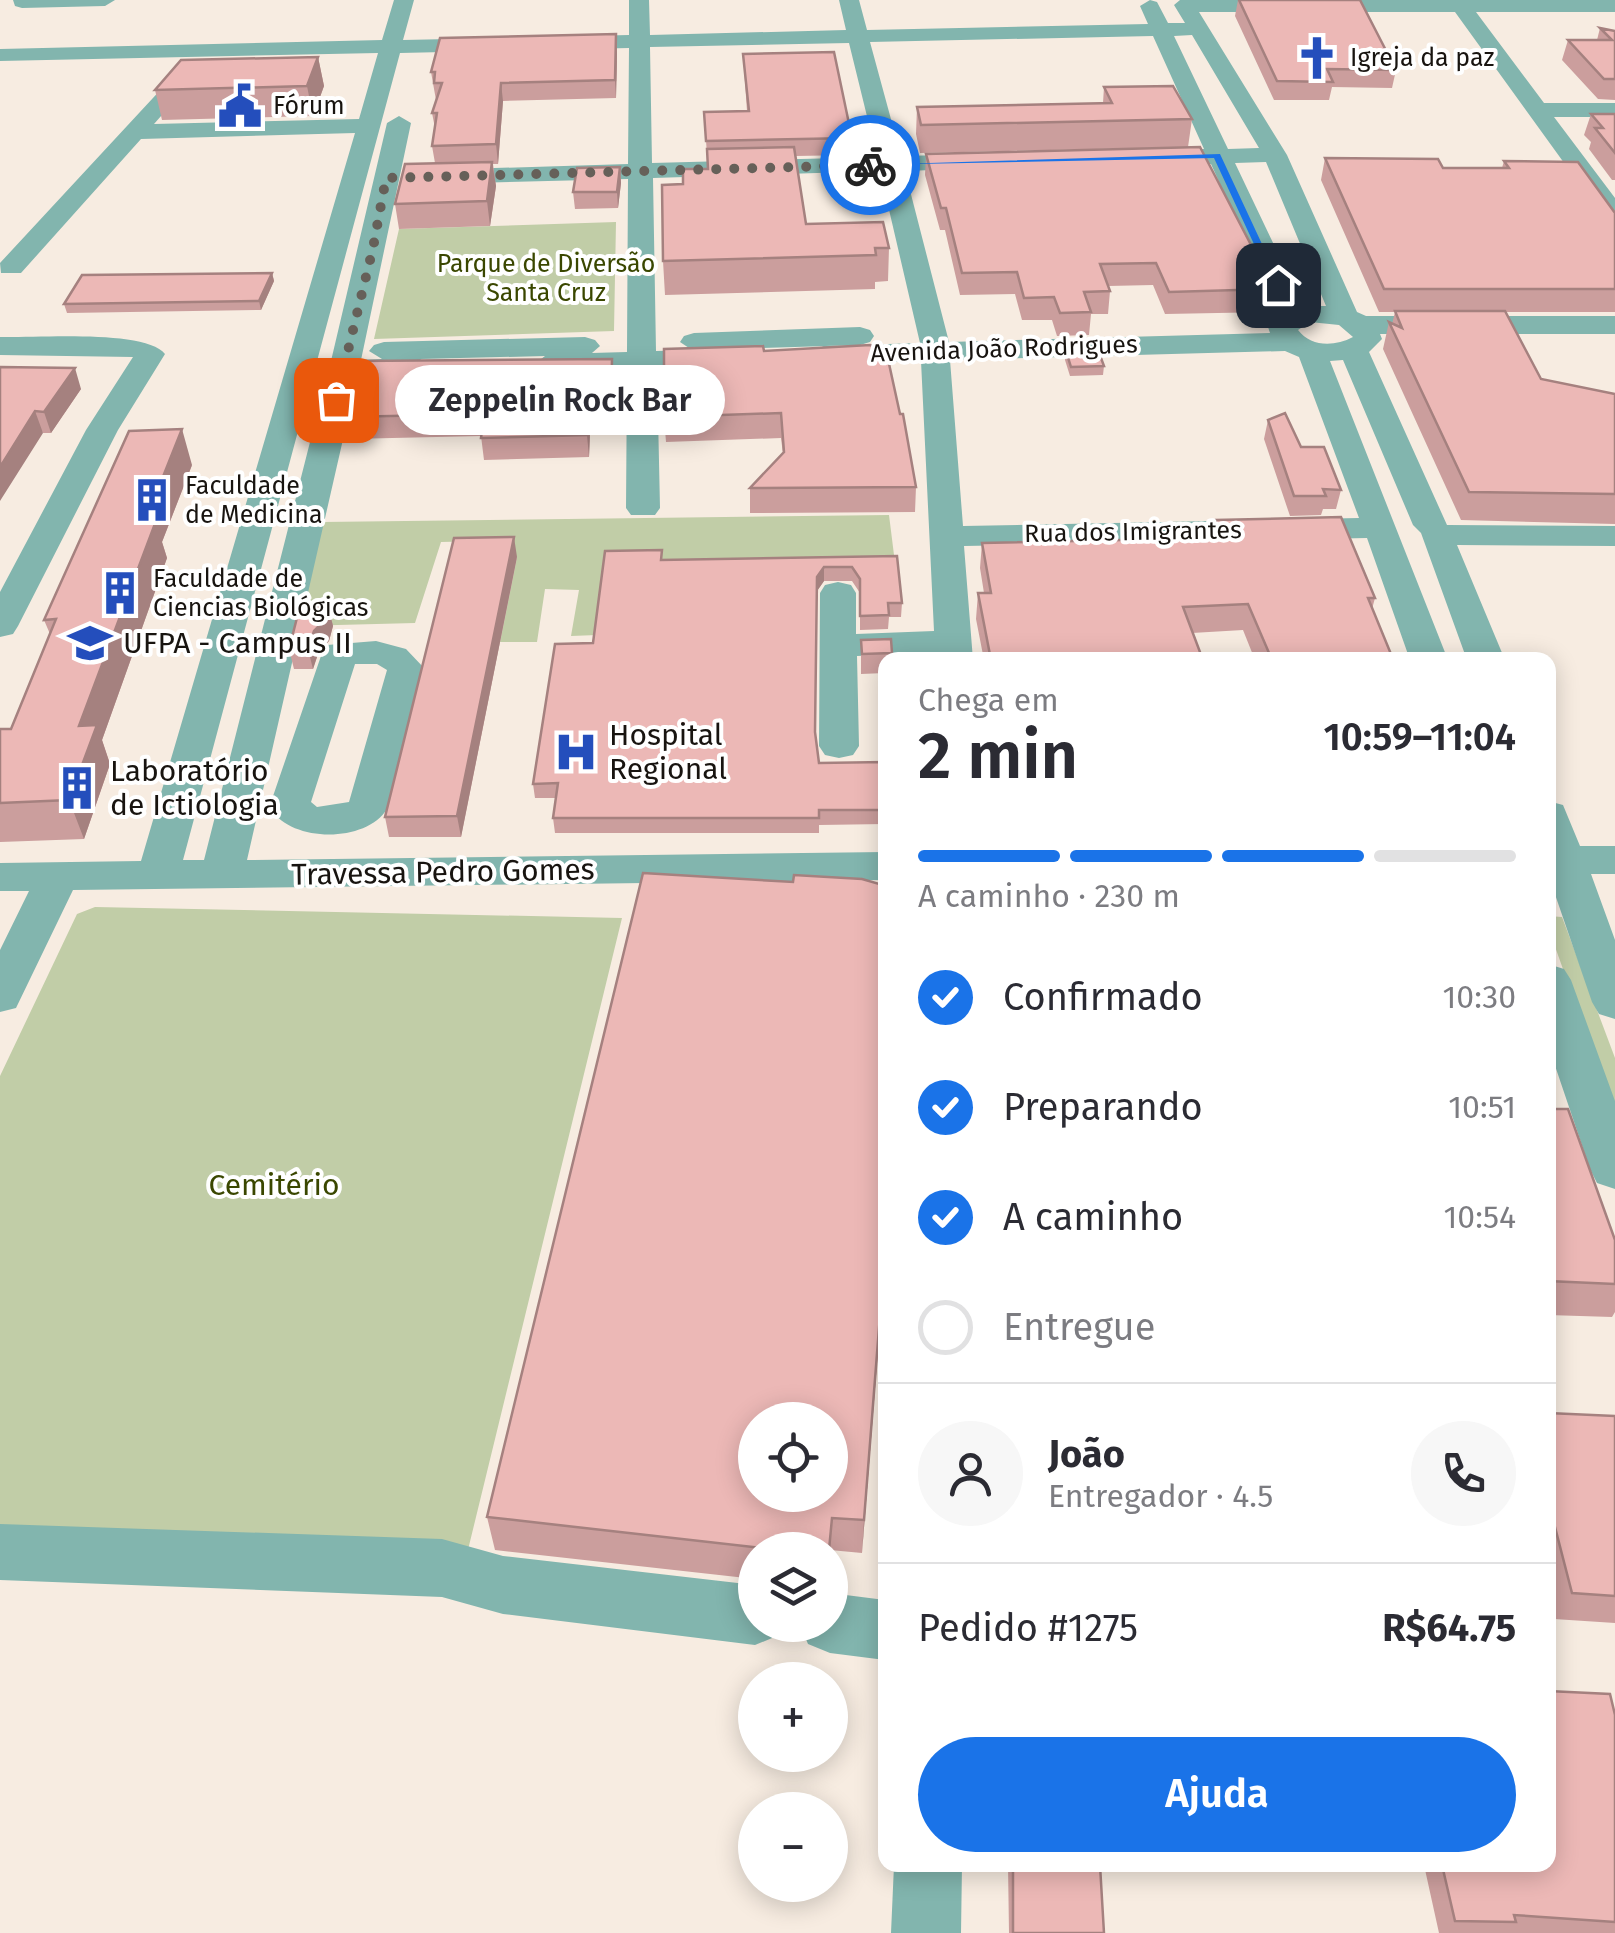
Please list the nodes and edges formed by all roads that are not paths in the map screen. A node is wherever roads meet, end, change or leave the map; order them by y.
1 (105, 0) edge
2 (639, 0) edge
3 (849, 0) edge
4 (1147, 0) edge
5 (47, 1) edge
6 (1183, 3) edge
7 (1577, 3) edge
8 (1461, 6) junction
9 (1615, 6) edge
10 (21, 14) edge
11 (411, 25) edge
12 (1160, 29) junction
13 (1196, 29) junction
14 (860, 36) junction
15 (640, 42) junction
16 (0, 54) edge
17 (173, 90) edge
18 (1538, 110) junction
19 (1615, 110) edge
20 (377, 130) junction
21 (132, 132) junction
22 (1275, 155) junction
23 (1217, 156) junction
24 (1122, 158) edge
25 (1007, 161) edge
26 (892, 164) junction
27 (642, 171) junction
28 (386, 178) junction
29 (1605, 188) edge
30 (1615, 216) edge
31 (334, 247) junction
32 (373, 248) junction
33 (11, 268) dead end
34 (1615, 325) edge
35 (1294, 334) junction
36 (1356, 334) junction
37 (1615, 341) edge
38 (935, 342) junction
39 (0, 346) edge
40 (640, 352) junction
41 (346, 361) junction
42 (301, 362) junction
43 (322, 460) junction
44 (273, 462) junction
45 (642, 508) dead end
46 (1380, 530) junction
47 (1435, 532) junction
48 (946, 536) junction
49 (1615, 536) edge
50 (838, 593) dead end
51 (0, 626) edge
52 (838, 646) junction
53 (953, 651) edge
54 (1426, 652) edge
55 (1483, 652) edge
56 (839, 746) dead end
57 (1556, 860) edge
58 (1615, 860) edge
59 (878, 866) edge
60 (158, 875) junction
61 (58, 876) junction
62 (222, 876) junction
63 (0, 877) edge
64 (0, 996) edge
65 (1556, 1002) edge
66 (1615, 1002) edge
67 (1556, 1120) edge
68 (1609, 1148) edge
69 (0, 1552) edge
70 (738, 1613) edge
71 (848, 1626) edge
72 (878, 1629) edge
73 (928, 1872) edge
74 (926, 1933) edge

1 - 5 street
2 - 15 street
3 - 14 street
4 - 12 street
5 - 10 street
6 - 8 street
6 - 13 street
7 - 8 street
7 - 9 street
8 - 18 street
10 - 16 street
11 - 15 street
11 - 16 street
11 - 20 street
12 - 13 street
12 - 14 street
12 - 23 street
13 - 22 street
14 - 15 street
14 - 26 street
15 - 27 street
17 - 21 street
18 - 19 street
18 - 29 street
20 - 21 street
20 - 28 street
20 - 31 street
21 - 33 street
22 - 23 street
22 - 36 street
23 - 24 street
23 - 35 street
25 - 26 street
26 - 27 street
26 - 38 street
27 - 28 street
27 - 40 street
28 - 32 street
29 - 30 street
31 - 32 street
31 - 42 street
32 - 41 street
34 - 36 street
35 - 36 street, Avenida João Rodrigues
35 - 38 street, Avenida João Rodrigues
35 - 46 street
36 - 37 street
36 - 47 street
38 - 40 street, Avenida João Rodrigues
38 - 40 street, Avenida João Rodrigues
38 - 48 street
39 - 51 street
40 - 41 street, Avenida João Rodrigues
40 - 45 street
41 - 42 street, Avenida João Rodrigues
41 - 43 street
42 - 44 street
43 - 44 street
43 - 62 street
44 - 60 street
46 - 47 street, Rua dos Imigrantes
46 - 48 street, Rua dos Imigrantes
46 - 54 street
47 - 49 street, Rua dos Imigrantes
47 - 55 street
48 - 53 street
50 - 52 street
52 - 53 street
52 - 56 street
57 - 58 street
57 - 66 street
59 - 62 street, Travessa Pedro Gomes
60 - 61 street, Travessa Pedro Gomes
60 - 62 street, Travessa Pedro Gomes
61 - 63 street, Travessa Pedro Gomes
61 - 64 street
65 - 68 street
67 - 68 street
69 - 70 street
71 - 72 street
73 - 74 street

